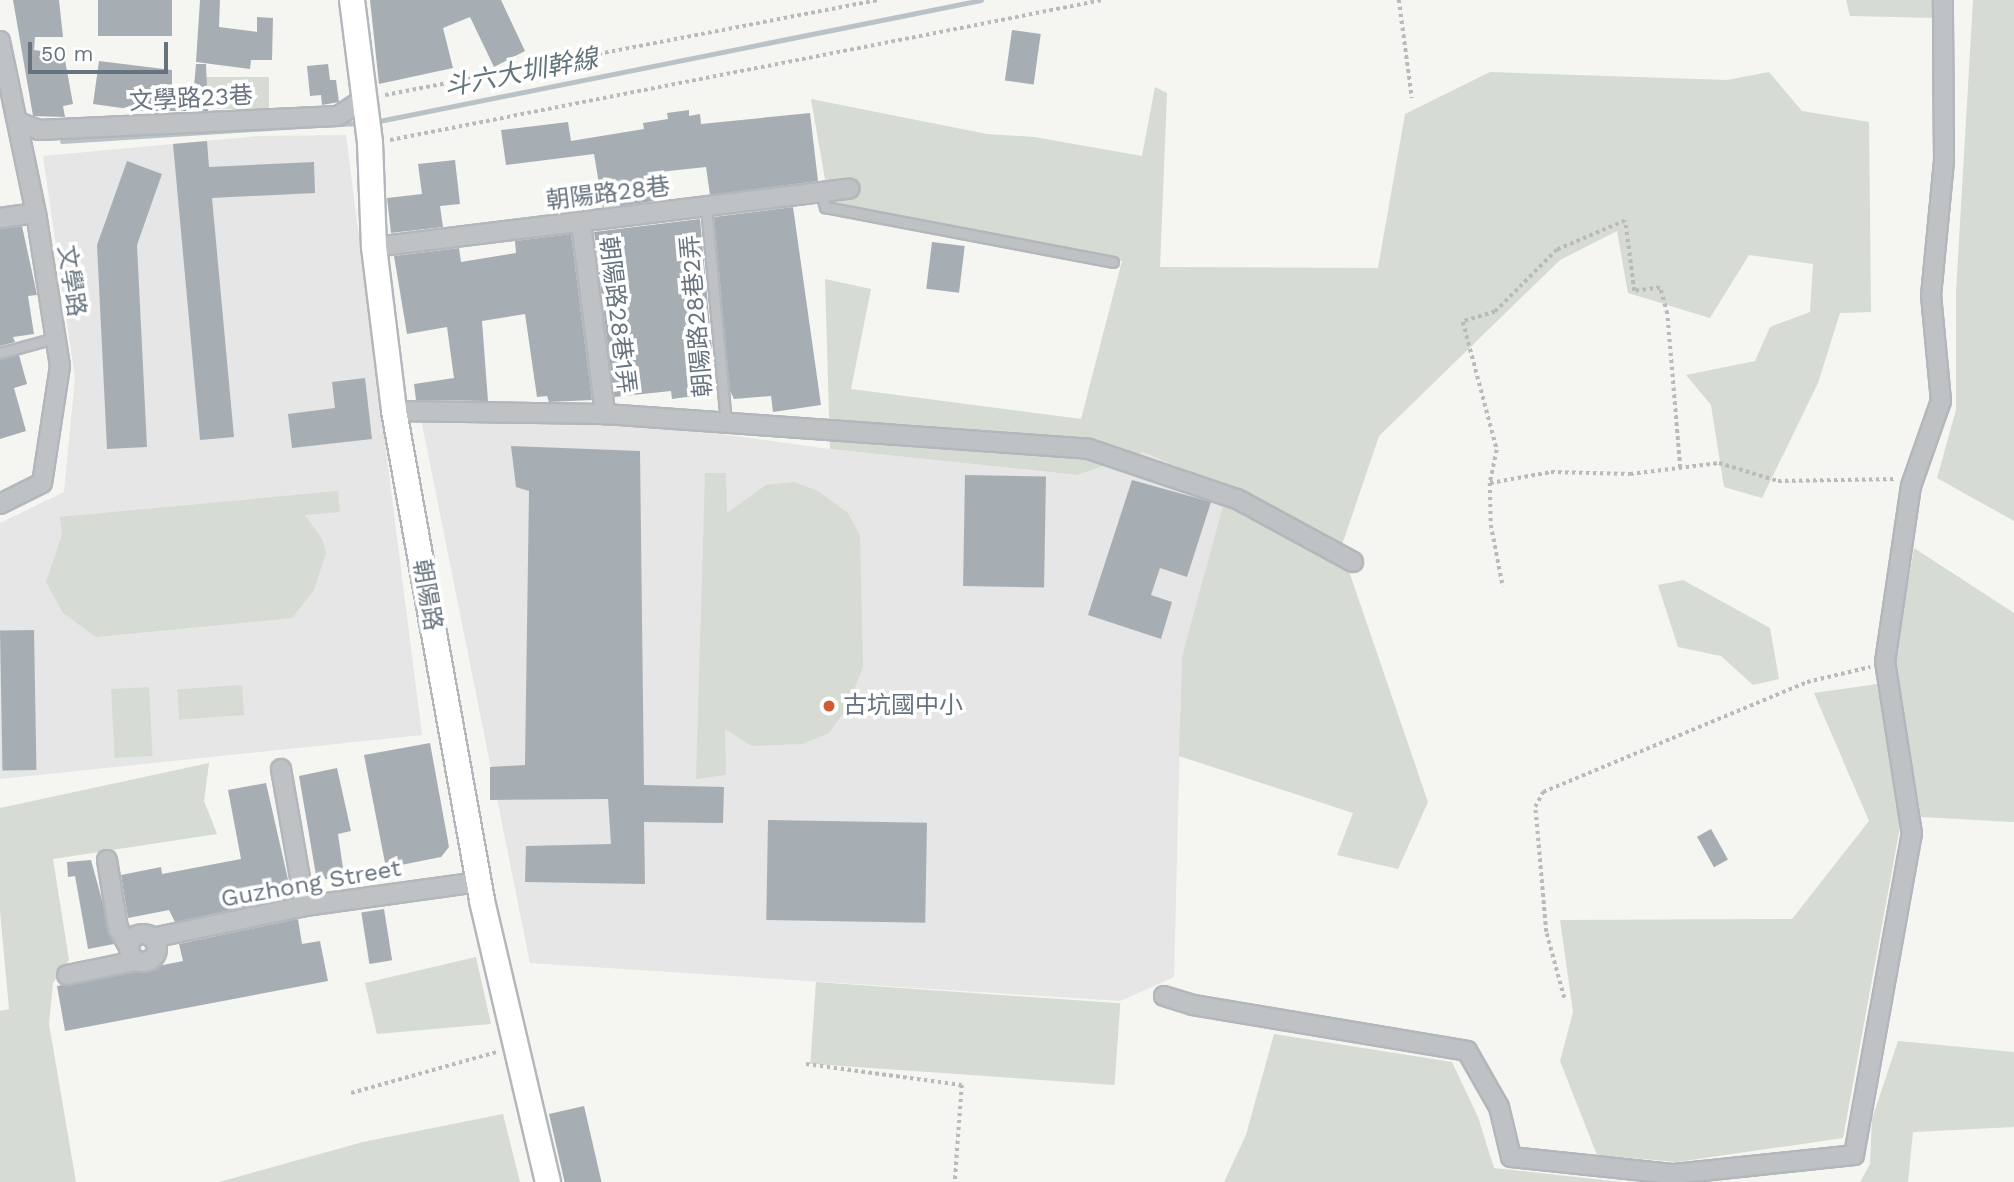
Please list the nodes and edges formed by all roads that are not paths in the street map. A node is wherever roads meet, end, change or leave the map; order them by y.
1 (352, 0) edge
2 (1943, 0) edge
3 (0, 41) edge
4 (363, 100) junction
5 (11, 115) edge
6 (849, 190) dead end
7 (821, 193) junction
8 (706, 207) junction
9 (36, 213) junction
10 (0, 218) edge
11 (581, 223) junction
12 (374, 247) junction
13 (1113, 261) dead end
14 (55, 338) junction
15 (0, 353) edge
16 (394, 411) junction
17 (605, 414) junction
18 (726, 423) junction
19 (0, 504) edge
20 (1353, 562) dead end
21 (281, 769) dead end
22 (107, 860) dead end
23 (479, 882) junction
24 (305, 906) junction
25 (132, 954) junction
26 (67, 975) dead end
27 (1164, 996) dead end
28 (548, 1182) edge

1 - 4 main road, 朝陽路
2 - 27 street
3 - 5 street, 文學路
4 - 5 street, 文學路23巷
4 - 12 main road, 朝陽路
5 - 9 street, 文學路
6 - 7 street, 朝陽路28巷
7 - 8 street, 朝陽路28巷
7 - 13 lane
8 - 11 street, 朝陽路28巷
8 - 18 lane, 朝陽路28巷2弄
9 - 10 street
9 - 14 street, 文學路
11 - 12 street, 朝陽路28巷
11 - 17 street, 朝陽路28巷1弄
12 - 16 main road, 朝陽路
14 - 15 lane
14 - 19 street, 文學路
16 - 17 street
16 - 23 main road, 朝陽路
17 - 18 street
18 - 20 street
21 - 24 street
22 - 25 street
23 - 24 street, Guzhong Street
23 - 28 main road, 朝陽路
24 - 25 street, Guzhong Street
25 - 26 street

